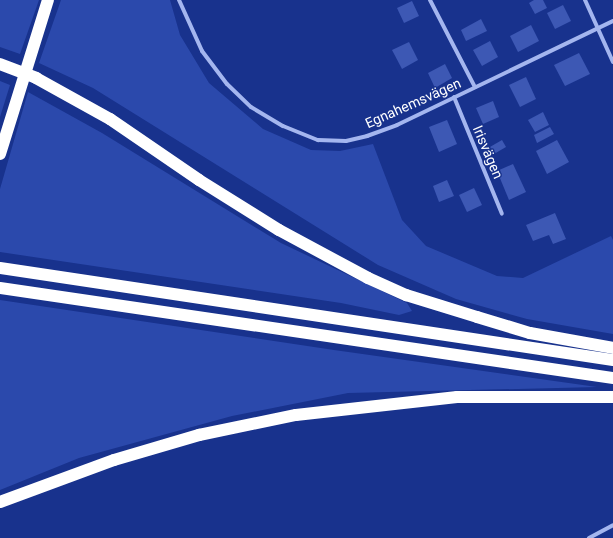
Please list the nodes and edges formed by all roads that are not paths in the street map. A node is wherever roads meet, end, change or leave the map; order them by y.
1 (48, 0) edge
2 (179, 0) edge
3 (430, 0) edge
4 (585, 0) edge
5 (613, 21) edge
6 (598, 30) junction
7 (613, 62) edge
8 (0, 64) edge
9 (475, 87) junction
10 (454, 97) junction
11 (0, 154) edge
12 (502, 214) dead end
13 (0, 268) edge
14 (0, 288) edge
15 (613, 348) edge
16 (613, 360) edge
17 (613, 378) edge
18 (613, 397) edge
19 (0, 502) edge
20 (613, 525) edge
21 (590, 538) edge

1 - 11 highway
2 - 10 street, Egnahemsvägen
3 - 9 street
4 - 6 street
5 - 6 street, Egnahemsvägen
6 - 7 street
6 - 9 street, Egnahemsvägen
8 - 15 highway, bridge
9 - 10 street, Egnahemsvägen
10 - 12 street, Irisvägen
13 - 16 highway
14 - 17 highway
18 - 19 highway
20 - 21 street

